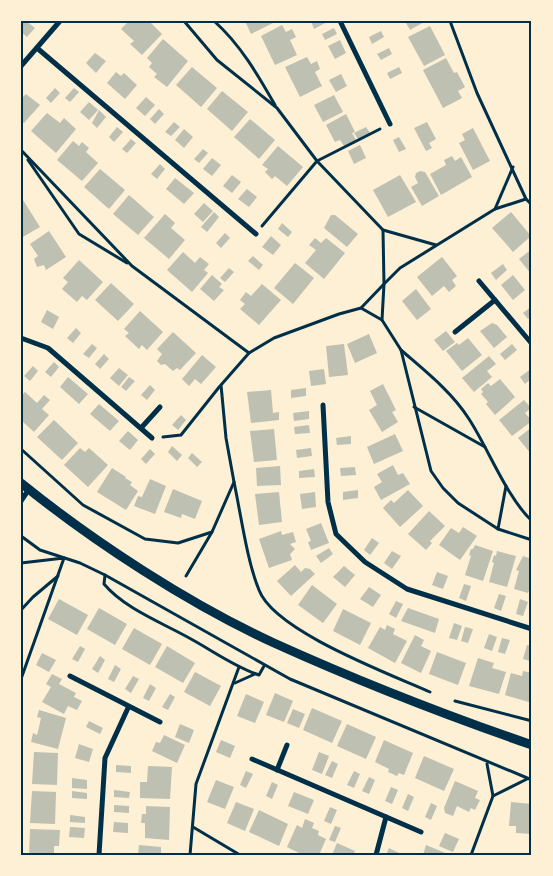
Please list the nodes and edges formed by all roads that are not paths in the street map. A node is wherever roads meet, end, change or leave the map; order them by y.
1 (60, 21) edge
2 (340, 21) edge
3 (37, 48) junction
4 (21, 66) edge
5 (390, 124) road end
6 (256, 234) road end
7 (480, 282) dead end
8 (495, 300) junction
9 (455, 332) dead end
10 (21, 338) edge
11 (532, 344) edge
12 (322, 405) dead end
13 (160, 407) dead end
14 (141, 428) junction
15 (152, 438) road end
16 (25, 486) edge
17 (21, 500) edge
18 (532, 629) edge
19 (70, 676) dead end
20 (128, 708) junction
21 (160, 722) dead end
22 (287, 745) dead end
23 (532, 745) edge
24 (252, 759) dead end
25 (277, 770) junction
26 (386, 817) junction
27 (421, 832) dead end
28 (99, 855) edge
29 (376, 855) edge

1 - 3 street
2 - 5 street
3 - 4 street
3 - 6 street
7 - 8 street
8 - 9 street
8 - 11 street
10 - 14 street
12 - 18 street
13 - 14 street
14 - 15 street
16 - 17 street
16 - 23 street
19 - 20 street
20 - 21 street
20 - 28 street
22 - 25 street
24 - 25 street
25 - 26 street
26 - 27 street
26 - 29 street

